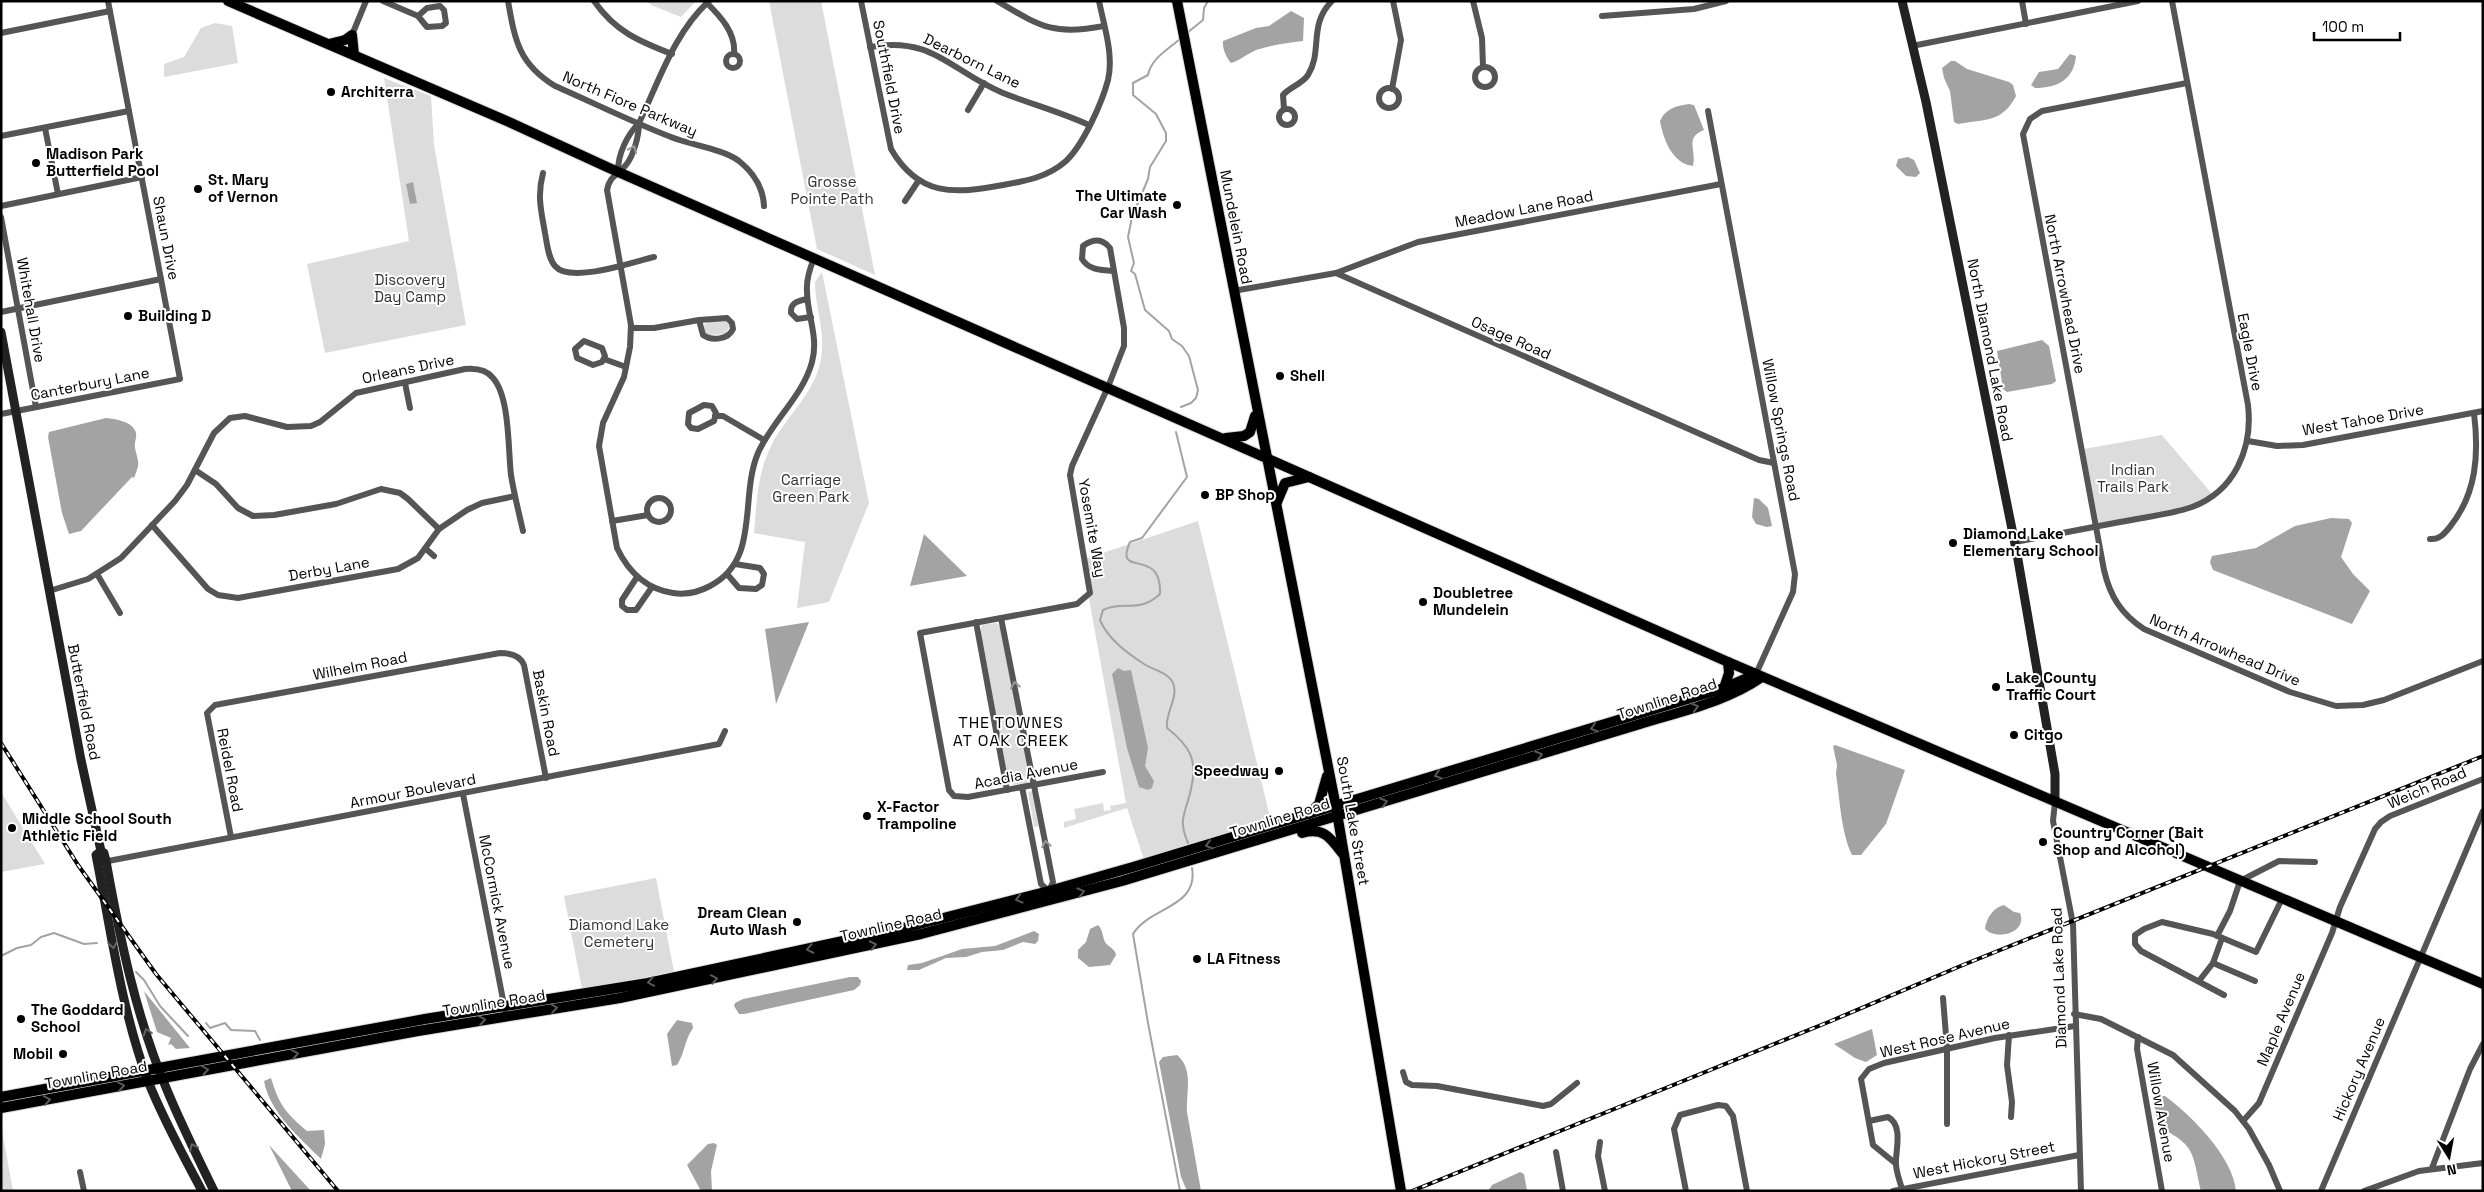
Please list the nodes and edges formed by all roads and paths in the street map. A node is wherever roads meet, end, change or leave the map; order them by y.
1 (108, 1) edge
2 (228, 1) edge
3 (366, 1) edge
4 (383, 1) edge
5 (508, 1) edge
6 (594, 1) edge
7 (861, 1) edge
8 (997, 1) edge
9 (1099, 1) edge
10 (1177, 1) edge
11 (1332, 1) edge
12 (1393, 1) edge
13 (1473, 1) edge
14 (1726, 1) edge
15 (1902, 1) edge
16 (2022, 1) edge
17 (2138, 1) edge
18 (2172, 1) edge
19 (708, 2) edge
20 (110, 11) junction
21 (418, 16) dead end
22 (1602, 16) dead end
23 (2026, 24) junction
24 (1104, 26) junction
25 (1, 34) edge
26 (352, 35) junction
27 (328, 44) junction
28 (1912, 46) junction
29 (870, 47) junction
30 (672, 54) junction
31 (734, 54) dead end
32 (354, 55) junction
33 (1483, 67) dead end
34 (984, 83) junction
35 (2187, 83) junction
36 (1392, 89) dead end
37 (1284, 109) dead end
38 (968, 110) dead end
39 (1708, 110) dead end
40 (129, 111) junction
41 (639, 123) junction
42 (1088, 125) junction
43 (45, 128) junction
44 (1, 136) edge
45 (618, 171) junction
46 (543, 173) dead end
47 (142, 177) junction
48 (919, 180) junction
49 (1721, 184) junction
50 (58, 194) junction
51 (905, 201) dead end
52 (1, 206) edge
53 (764, 206) dead end
54 (1, 217) edge
55 (654, 257) dead end
56 (814, 258) junction
57 (621, 266) junction
58 (1113, 271) junction
59 (1336, 273) junction
60 (161, 279) junction
61 (1233, 291) junction
62 (807, 299) junction
63 (18, 308) junction
64 (1, 312) edge
65 (811, 317) junction
66 (699, 320) junction
67 (631, 328) junction
68 (1, 332) edge
69 (604, 359) junction
70 (626, 367) junction
71 (169, 381) joint
72 (405, 383) junction
73 (1108, 387) junction
74 (36, 407) junction
75 (410, 408) dead end
76 (1256, 409) junction
77 (15, 411) junction
78 (2483, 411) edge
79 (2474, 413) junction
80 (1, 414) edge
81 (715, 416) junction
82 (1222, 438) junction
83 (764, 440) junction
84 (2248, 441) junction
85 (1267, 458) junction
86 (1774, 463) junction
87 (195, 470) junction
88 (1310, 477) junction
89 (515, 496) junction
90 (1276, 505) junction
91 (648, 515) dead end
92 (612, 521) junction
93 (152, 525) junction
94 (2096, 527) junction
95 (439, 529) junction
96 (523, 531) dead end
97 (2430, 539) dead end
98 (2015, 542) junction
99 (426, 550) junction
100 (434, 556) dead end
101 (735, 564) junction
102 (96, 574) junction
103 (727, 574) junction
104 (636, 577) junction
105 (652, 587) junction
106 (49, 591) junction
107 (213, 592) junction
108 (210, 599) dead end
109 (120, 613) dead end
110 (1001, 618) junction
111 (976, 622) junction
112 (515, 656) joint
113 (2483, 661) edge
114 (1728, 662) junction
115 (1759, 675) junction
116 (1724, 688) junction
117 (2043, 707) joint
118 (210, 708) joint
119 (725, 731) dead end
120 (1327, 763) junction
121 (1103, 772) dead end
122 (546, 778) junction
123 (2483, 779) edge
124 (1034, 785) junction
125 (1022, 787) junction
126 (1007, 790) junction
127 (463, 794) junction
128 (954, 796) joint
129 (2055, 802) junction
130 (2483, 811) edge
131 (1337, 812) junction
132 (1306, 816) junction
133 (2380, 822) joint
134 (231, 837) junction
135 (1269, 837) junction
136 (1344, 855) junction
137 (102, 862) junction
138 (2315, 862) dead end
139 (2240, 881) junction
140 (1049, 891) junction
141 (2282, 899) junction
142 (2336, 922) junction
143 (2220, 937) junction
144 (2420, 957) junction
145 (2213, 963) junction
146 (2200, 981) junction
147 (2255, 981) dead end
148 (2483, 984) edge
149 (2224, 995) dead end
150 (1943, 998) dead end
151 (505, 1011) junction
152 (2074, 1014) junction
153 (2075, 1026) junction
154 (2009, 1035) junction
155 (2138, 1037) junction
156 (2483, 1044) edge
157 (1946, 1048) junction
158 (1403, 1072) dead end
159 (161, 1074) junction
160 (147, 1076) junction
161 (1577, 1083) dead end
162 (1, 1097) edge
163 (1, 1108) edge
164 (2011, 1117) dead end
165 (2243, 1121) junction
166 (1869, 1122) junction
167 (1948, 1124) dead end
168 (1600, 1142) dead end
169 (1556, 1152) dead end
170 (2079, 1155) junction
171 (1895, 1163) junction
172 (2483, 1163) edge
173 (2432, 1168) junction
174 (80, 1172) dead end
175 (1902, 1189) junction
176 (84, 1191) edge
177 (202, 1191) edge
178 (214, 1191) edge
179 (1401, 1191) edge
180 (1563, 1191) edge
181 (1605, 1191) edge
182 (1686, 1191) edge
183 (1747, 1191) edge
184 (1893, 1191) edge
185 (2081, 1191) edge
186 (2162, 1191) edge
187 (2280, 1191) edge
188 (2321, 1191) edge
189 (2364, 1191) edge

1 - 20 street, Shaun Drive
2 - 27 main road
3 - 26 street
4 - 21 street
5 - 41 street, North Fiore Parkway
6 - 30 street
7 - 29 street, Southfield Drive
8 - 24 street
9 - 24 street, Southfield Drive
10 - 61 main road, Mundelein Road
11 - 37 street
12 - 36 street
13 - 33 street
14 - 22 street
15 - 28 main road, North Diamond Lake Road
16 - 23 street
17 - 23 street
18 - 35 street, Eagle Drive
19 - 30 street
19 - 31 street
20 - 25 street
20 - 40 street, Shaun Drive
23 - 28 street
24 - 42 street, Southfield Drive
26 - 27 main road
26 - 32 main road
27 - 32 main road
28 - 98 main road, North Diamond Lake Road
29 - 34 street, Dearborn Lane
29 - 48 street, Southfield Drive
30 - 41 street
32 - 45 main road
34 - 38 street
34 - 42 street, Dearborn Lane
35 - 84 street, Eagle Drive
35 - 94 street, North Arrowhead Drive
39 - 49 street, Willow Springs Road
40 - 43 street
40 - 47 street, Shaun Drive
41 - 45 street
41 - 53 street, North Fiore Parkway
42 - 48 street, Southfield Drive
43 - 44 street
43 - 50 street
45 - 56 main road
45 - 57 street
46 - 57 street
47 - 50 street
47 - 60 street, Shaun Drive
48 - 51 street
49 - 59 street, Meadow Lane Road
49 - 86 street, Willow Springs Road
50 - 52 street
54 - 63 street, Whitehall Drive
55 - 57 street
56 - 62 street
56 - 73 main road
57 - 67 street
58 - 58 street
58 - 73 street
59 - 61 street
59 - 86 street, Osage Road
60 - 63 street
60 - 71 street, Shaun Drive
61 - 76 main road, Mundelein Road
62 - 65 street
62 - 65 street
63 - 64 street
63 - 74 street, Whitehall Drive
65 - 83 street
66 - 66 street
66 - 67 street
67 - 70 street
68 - 77 main road, Butterfield Road
69 - 69 street
69 - 70 street
70 - 92 street
71 - 74 street, Canterbury Lane
72 - 75 street
72 - 87 street, Orleans Drive
72 - 89 street, Orleans Drive
73 - 82 main road
73 - 110 street, Yosemite Way
74 - 77 street, Canterbury Lane
76 - 82 main road
76 - 85 main road, Mundelein Road
77 - 80 street, Canterbury Lane
77 - 106 main road, Butterfield Road
78 - 79 street, West Tahoe Drive
79 - 84 street, West Tahoe Drive
79 - 97 street
81 - 81 street
81 - 83 street
82 - 85 main road
83 - 101 street
84 - 94 street, Eagle Drive
85 - 88 main road
85 - 90 main road, South Lake Street
86 - 115 street, Willow Springs Road
87 - 93 street, Orleans Drive
87 - 95 street
88 - 90 main road
88 - 114 main road
89 - 95 street, Derby Lane
89 - 96 street, Orleans Drive
90 - 120 main road, South Lake Street
91 - 92 street
92 - 104 street
93 - 102 street, Orleans Drive
93 - 107 street
94 - 98 street, Eagle Drive
94 - 113 street, North Arrowhead Drive
95 - 99 street, Derby Lane
98 - 117 main road, North Diamond Lake Road
99 - 100 street
99 - 107 street, Derby Lane
101 - 103 street
101 - 103 street
102 - 106 street, Orleans Drive
102 - 109 street
103 - 105 street
104 - 105 street
104 - 105 street
106 - 137 main road, Butterfield Road
107 - 108 street
110 - 111 street, Yosemite Way
124 -> 110 street
111 - 126 street
111 - 128 street, Yosemite Way
112 - 118 street, Wilhelm Road
112 - 122 street, Baskin Road
114 - 115 main road
114 - 116 main road
115 - 116 main road, Townline Road
115 - 129 main road
131 -> 115 main road, Townline Road
116 -> 131 main road, Townline Road
117 - 129 main road, Diamond Lake Road
118 - 134 street, Reidel Road
119 - 122 street, Armour Boulevard
120 - 131 main road, South Lake Street
120 - 132 main road
121 - 124 street, Acadia Avenue
122 - 127 street, Armour Boulevard
123 - 133 street, Weich Road
124 - 125 street, Acadia Avenue
140 -> 124 street
125 - 126 street, Acadia Avenue
125 - 140 street
126 - 128 street, Acadia Avenue
127 - 134 street, Armour Boulevard
127 - 151 street, McCormick Avenue
129 - 139 main road
129 - 152 street, Diamond Lake Road
130 - 144 street, Hickory Avenue
131 - 132 main road, Townline Road
131 - 135 main road, Townline Road
131 - 136 main road, South Lake Street
132 -> 140 main road, Townline Road
133 - 142 street, Maple Avenue
134 - 137 street, Armour Boulevard
135 - 136 main road
151 -> 135 main road, Townline Road
136 - 179 main road, South Lake Street
159 -> 137 main road
137 -> 160 main road, Butterfield Road
138 - 139 street
139 - 141 main road
139 - 143 street
140 -> 151 main road, Townline Road
141 - 142 main road
141 - 143 street
142 - 144 main road
142 - 165 street, Maple Avenue
143 - 145 street
143 - 146 street
144 - 148 main road
144 - 188 street, Hickory Avenue
145 - 146 street
145 - 147 street
146 - 149 street
150 - 157 street
151 - 159 main road, Townline Road
152 - 153 street, Diamond Lake Road
152 - 155 street
153 - 154 street, West Rose Avenue
153 - 170 street, Diamond Lake Road
154 - 157 street, West Rose Avenue
154 - 164 street
155 - 165 street
155 - 186 street, Willow Avenue
156 - 173 street
157 - 166 street, West Rose Avenue
157 - 167 street
158 - 161 street
159 - 160 main road, Townline Road
178 -> 159 main road
160 - 162 main road, Townline Road
163 -> 160 main road, Townline Road
160 - 177 main road, Butterfield Road
165 - 187 street
166 - 171 street, West Rose Avenue
166 - 171 street
168 - 181 street
169 - 180 street
170 - 175 street, West Hickory Street
170 - 185 street, Diamond Lake Road
171 - 175 street
172 - 173 street
173 - 189 street
174 - 176 street
175 - 184 street, West Hickory Street
182 - 183 street

